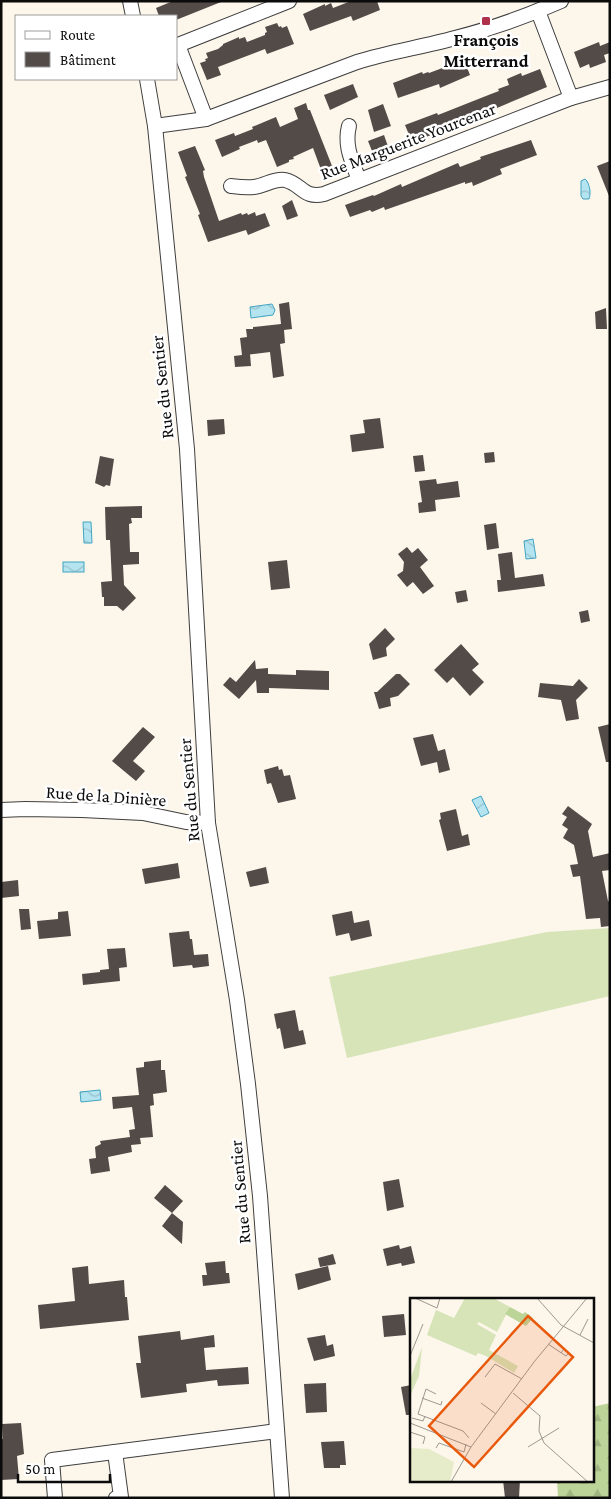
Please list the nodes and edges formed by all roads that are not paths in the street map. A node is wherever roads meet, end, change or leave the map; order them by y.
1 (130, 1) edge
2 (288, 1) edge
3 (561, 1) edge
4 (538, 11) junction
5 (133, 15) edge
6 (147, 80) edge
7 (610, 88) edge
8 (571, 98) junction
9 (206, 119) junction
10 (155, 126) junction
11 (349, 126) dead end
12 (359, 180) junction
13 (231, 186) dead end
14 (1, 810) edge
15 (208, 823) junction
16 (277, 1431) junction
17 (115, 1452) junction
18 (56, 1498) edge
19 (116, 1498) edge
20 (282, 1498) edge

1 - 5 street
2 - 9 street
3 - 4 street
4 - 8 street
4 - 9 street
6 - 10 street, Rue du Sentier
7 - 8 street, Rue Marguerite Yourcenar
8 - 12 street, Rue Marguerite Yourcenar
9 - 10 street
10 - 15 street, Rue du Sentier
11 - 12 street
12 - 13 street, Rue Marguerite Yourcenar
14 - 15 street, Rue de la Dinière
15 - 16 street, Rue du Sentier
16 - 17 street
16 - 20 street, Rue du Sentier
17 - 18 street
17 - 19 street

